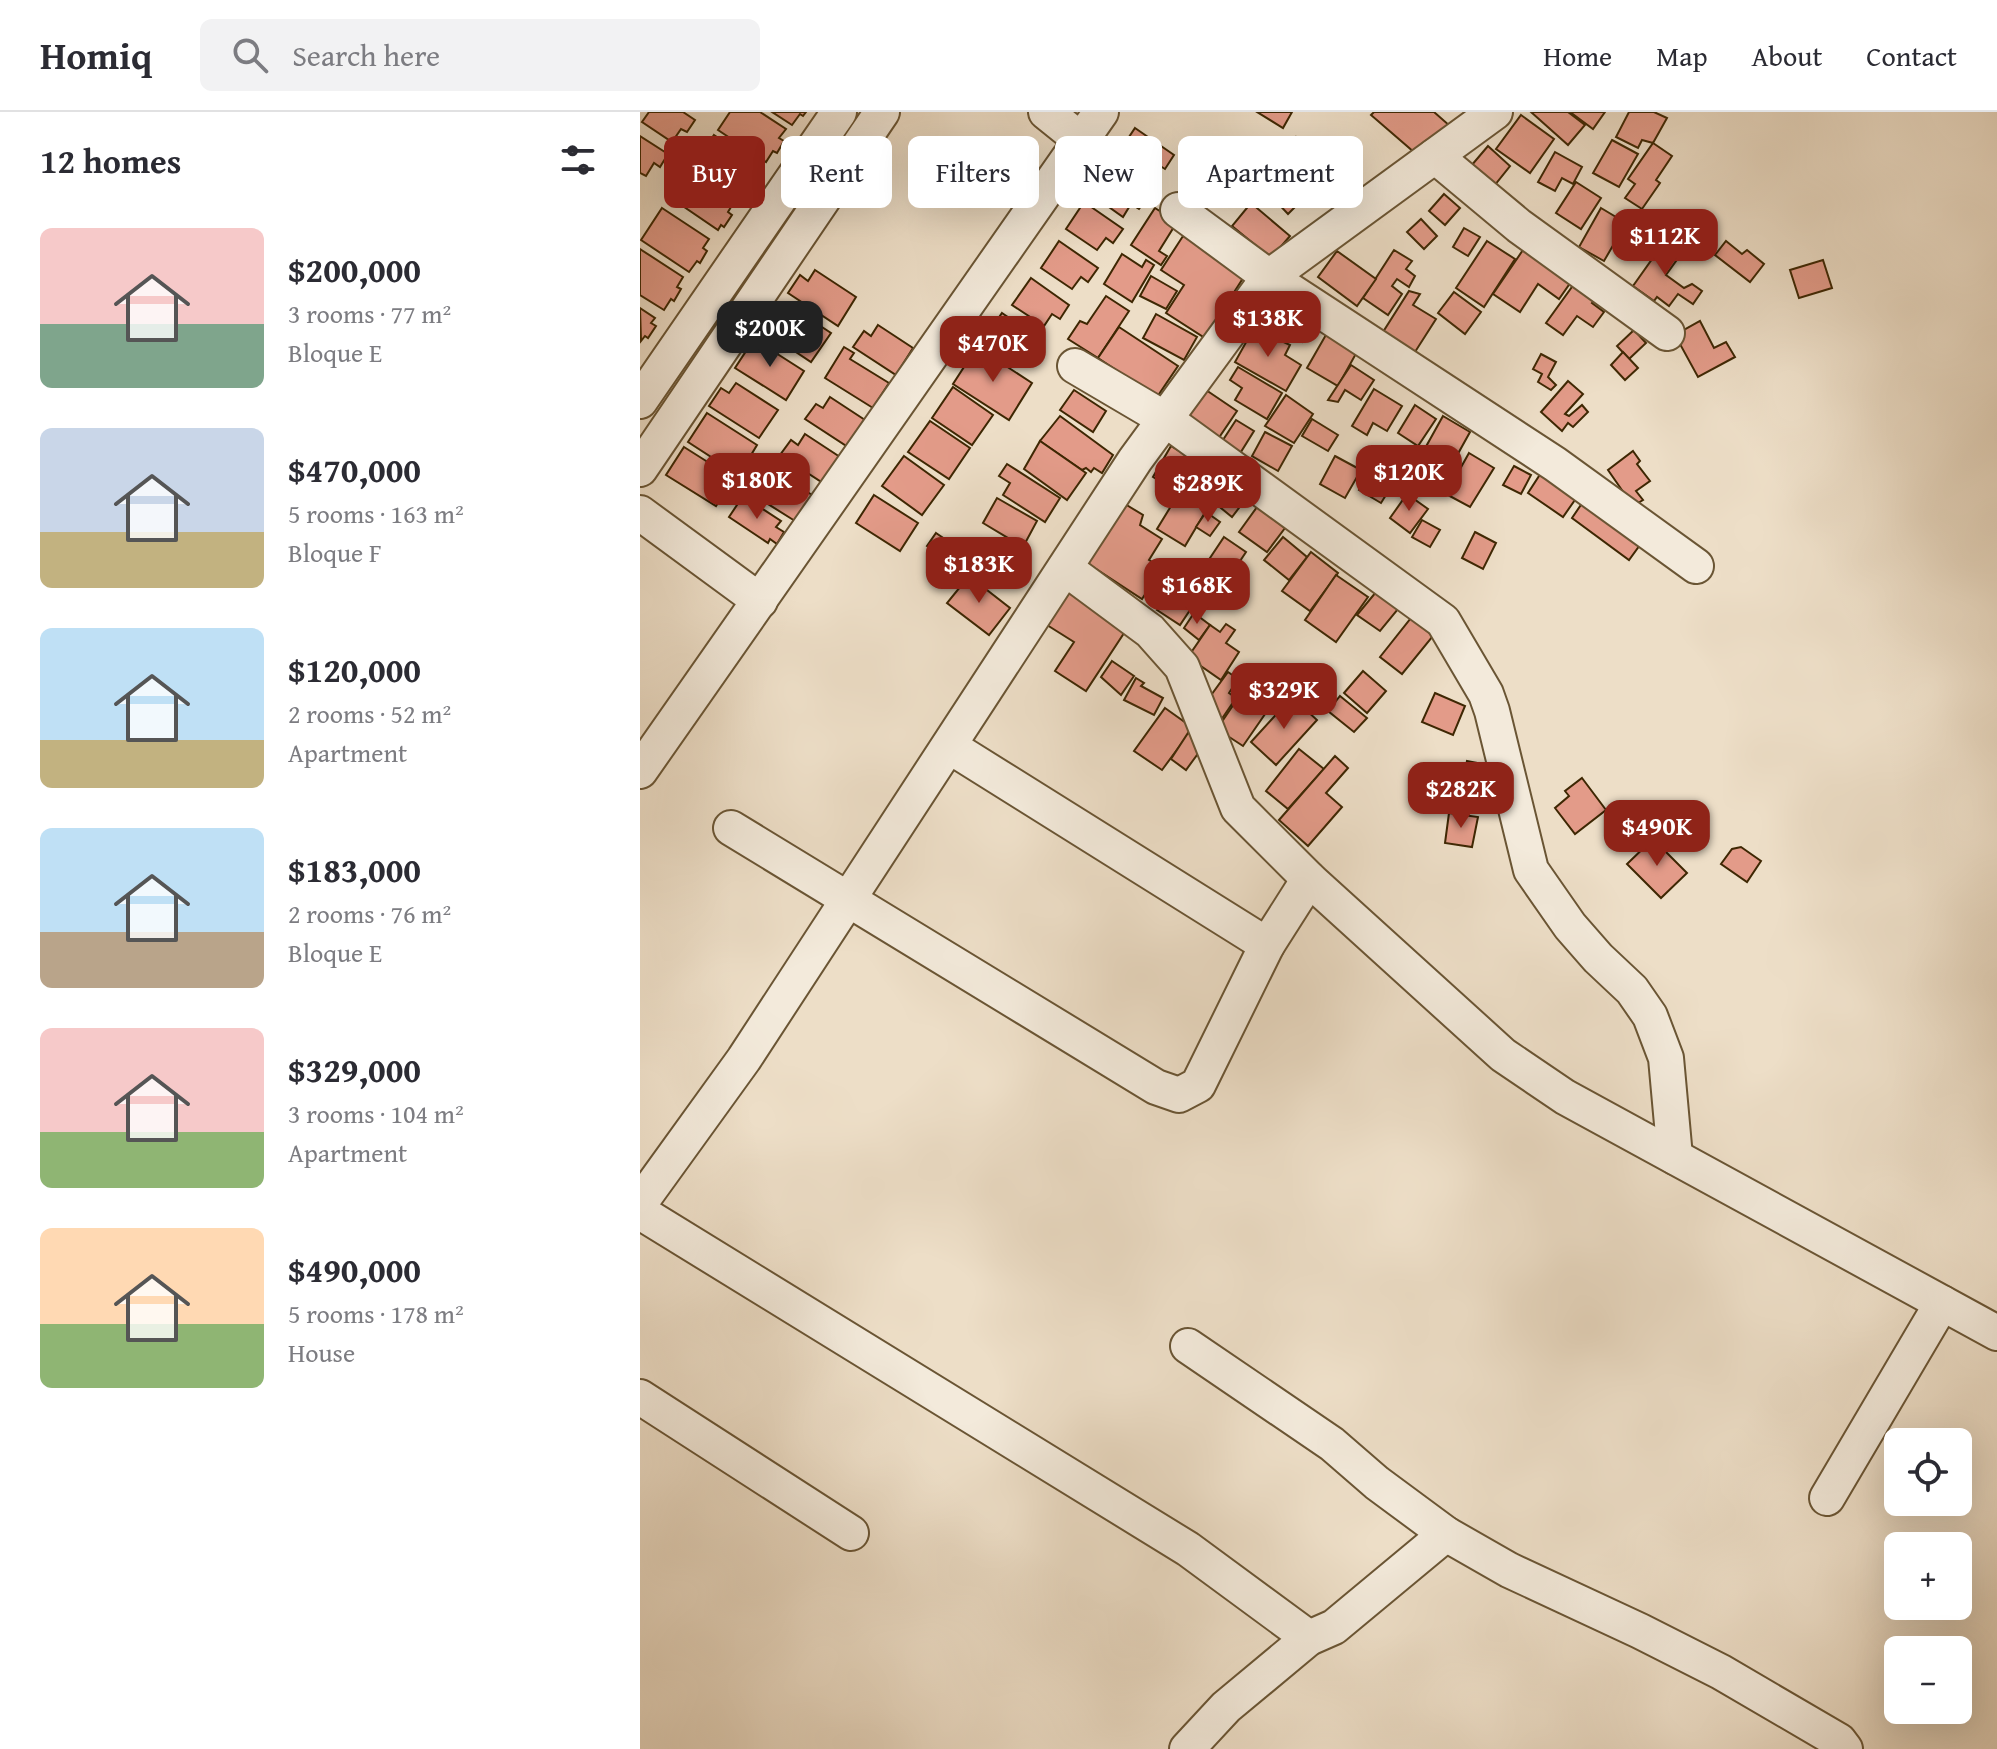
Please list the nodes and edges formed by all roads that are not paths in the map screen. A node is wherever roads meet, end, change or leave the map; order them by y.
1 (839, 112) edge
2 (882, 112) edge
3 (1046, 112) edge
4 (1101, 112) edge
5 (1495, 112) edge
6 (1076, 136) edge
7 (1085, 136) edge
8 (1435, 156) junction
9 (1055, 180) edge
10 (1178, 210) dead end
11 (1269, 277) junction
12 (1667, 333) dead end
13 (1075, 366) dead end
14 (640, 401) edge
15 (1165, 419) junction
16 (640, 469) edge
17 (640, 513) edge
18 (1696, 566) dead end
19 (1065, 568) junction
20 (760, 601) junction
21 (949, 746) junction
22 (640, 771) edge
23 (731, 828) dead end
24 (1309, 879) junction
25 (848, 900) junction
26 (1267, 945) junction
27 (1675, 1157) junction
28 (640, 1203) edge
29 (640, 1212) edge
30 (1942, 1303) junction
31 (1997, 1333) edge
32 (1188, 1346) dead end
33 (640, 1397) edge
34 (1827, 1498) dead end
35 (851, 1533) dead end
36 (1446, 1534) junction
37 (1309, 1638) junction
38 (1187, 1749) edge
39 (1845, 1749) edge

1 - 14 street
2 - 16 street
3 - 6 street
4 - 7 street
5 - 8 street
8 - 11 street
8 - 12 street
9 - 20 street
10 - 11 street
11 - 15 street
11 - 18 street
13 - 15 street
15 - 19 street
15 - 27 street
17 - 20 street
19 - 21 street
19 - 24 street
20 - 22 street
21 - 25 street
21 - 26 street
23 - 25 street
24 - 26 street
24 - 27 street
25 - 26 street
25 - 28 street
27 - 30 street
29 - 37 street
30 - 31 street
30 - 34 street
32 - 36 street
33 - 35 street
36 - 37 street
36 - 39 street
37 - 38 street

